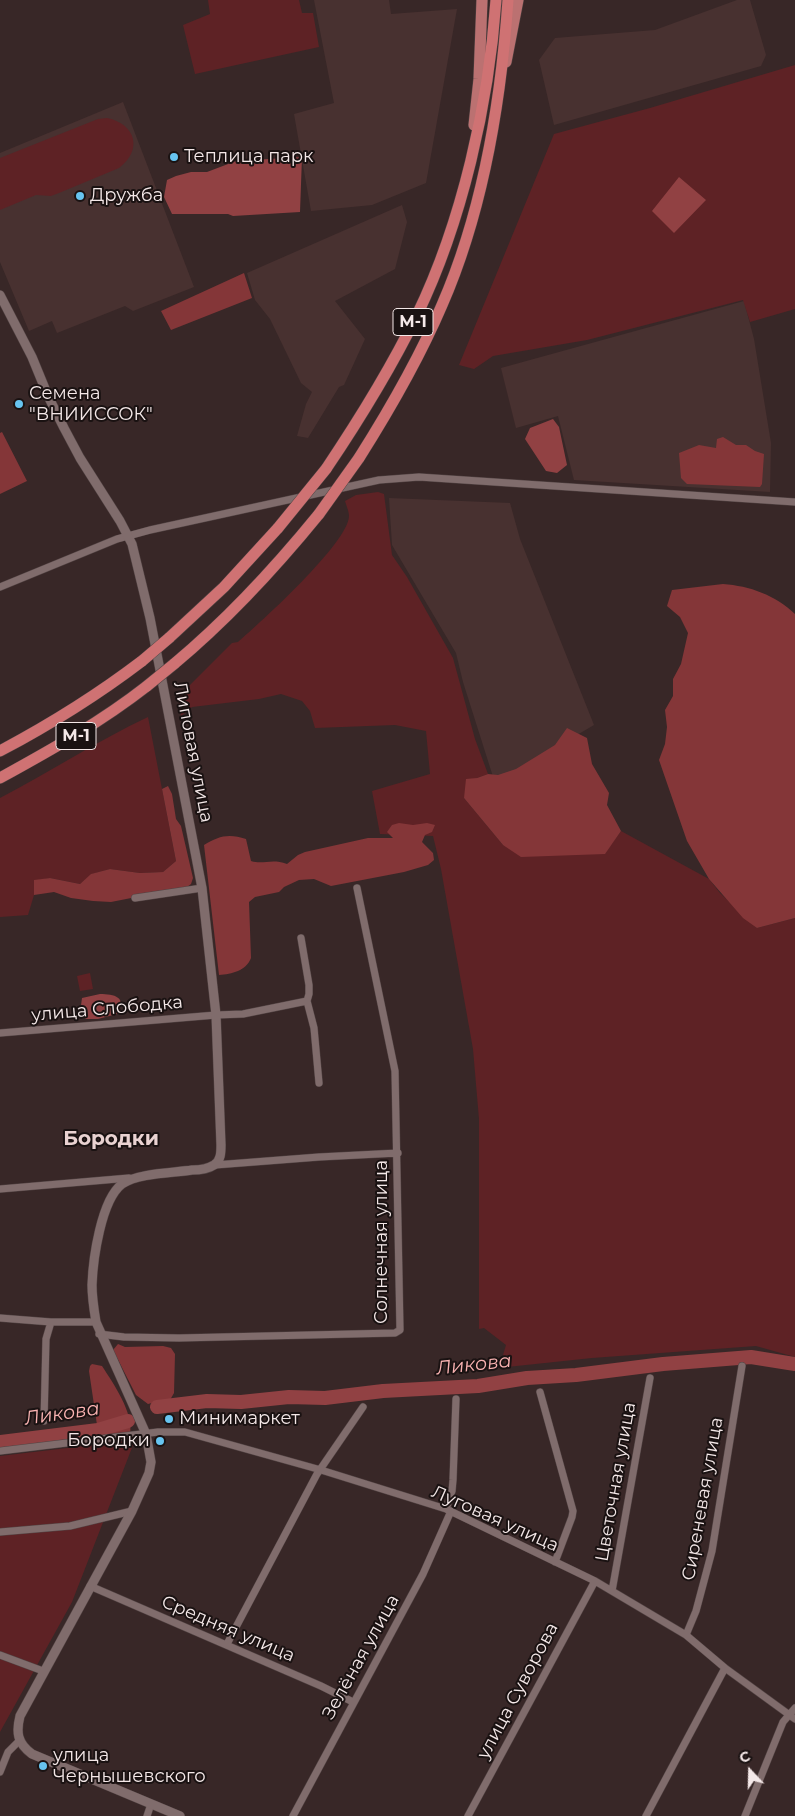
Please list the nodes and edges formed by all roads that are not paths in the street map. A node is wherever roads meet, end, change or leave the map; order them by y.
1 (482, 0) edge
2 (496, 0) edge
3 (508, 0) edge
4 (518, 0) edge
5 (500, 85) junction
6 (470, 162) junction
7 (0, 296) edge
8 (795, 502) edge
9 (129, 536) junction
10 (0, 587) edge
11 (0, 752) edge
12 (0, 778) edge
13 (202, 888) junction
14 (357, 888) dead end
15 (135, 898) dead end
16 (301, 938) dead end
17 (307, 1001) junction
18 (216, 1015) junction
19 (0, 1033) edge
20 (319, 1083) dead end
21 (398, 1153) junction
22 (214, 1165) junction
23 (132, 1178) junction
24 (0, 1189) edge
25 (0, 1318) edge
26 (51, 1322) junction
27 (97, 1327) junction
28 (742, 1366) dead end
29 (650, 1378) dead end
30 (540, 1392) dead end
31 (456, 1400) dead end
32 (363, 1407) dead end
33 (44, 1421) dead end
34 (146, 1434) junction
35 (0, 1451) edge
36 (321, 1470) junction
37 (449, 1510) junction
38 (132, 1511) junction
39 (0, 1532) edge
40 (555, 1562) junction
41 (595, 1581) junction
42 (90, 1586) junction
43 (612, 1591) junction
44 (686, 1634) junction
45 (227, 1644) junction
46 (0, 1655) edge
47 (725, 1668) junction
48 (43, 1671) junction
49 (353, 1702) junction
50 (795, 1708) edge
51 (792, 1716) edge
52 (19, 1741) junction
53 (0, 1772) edge
54 (151, 1804) junction
55 (147, 1816) edge
56 (180, 1816) edge
57 (293, 1816) edge
58 (468, 1816) edge
59 (646, 1816) edge
60 (744, 1816) edge

1 - 6 main road
2 - 6 highway, М-1
3 - 5 highway, М-1
4 - 5 main road
5 - 12 highway, М-1, bridge
6 - 11 highway, М-1, bridge
7 - 9 street, Липовая улица
8 - 9 street
9 - 10 street
9 - 13 street, Липовая улица
13 - 15 street
13 - 18 street, Липовая улица
14 - 21 street, Солнечная улица
16 - 17 street
17 - 18 street, улица Слободка
17 - 20 street
18 - 19 street, улица Слободка
18 - 22 street, Липовая улица
21 - 22 street
21 - 27 street, Солнечная улица
22 - 23 street
23 - 24 street
23 - 27 street
25 - 26 street
26 - 27 street
26 - 33 street
27 - 34 street
28 - 44 street, Сиреневая улица
29 - 43 street, Цветочная улица
30 - 40 street
31 - 37 street, Зелёная улица
32 - 36 street
34 - 35 street, Луговая улица
34 - 36 street, Луговая улица
34 - 38 street
36 - 37 street, Луговая улица
36 - 45 street
37 - 40 street, Луговая улица
37 - 49 street, Зелёная улица
38 - 39 street
38 - 42 street
40 - 41 street, Луговая улица
41 - 43 street, Луговая улица
41 - 58 street, улица Суворова
42 - 45 street, Средняя улица
42 - 48 street
43 - 44 street, Луговая улица
44 - 47 street, Луговая улица
45 - 49 street, Средняя улица
46 - 48 street
47 - 51 street, Луговая улица
47 - 59 street
48 - 52 street
49 - 57 street, Зелёная улица
50 - 51 street
51 - 60 street
52 - 53 street
52 - 54 street
54 - 55 street
54 - 56 street

